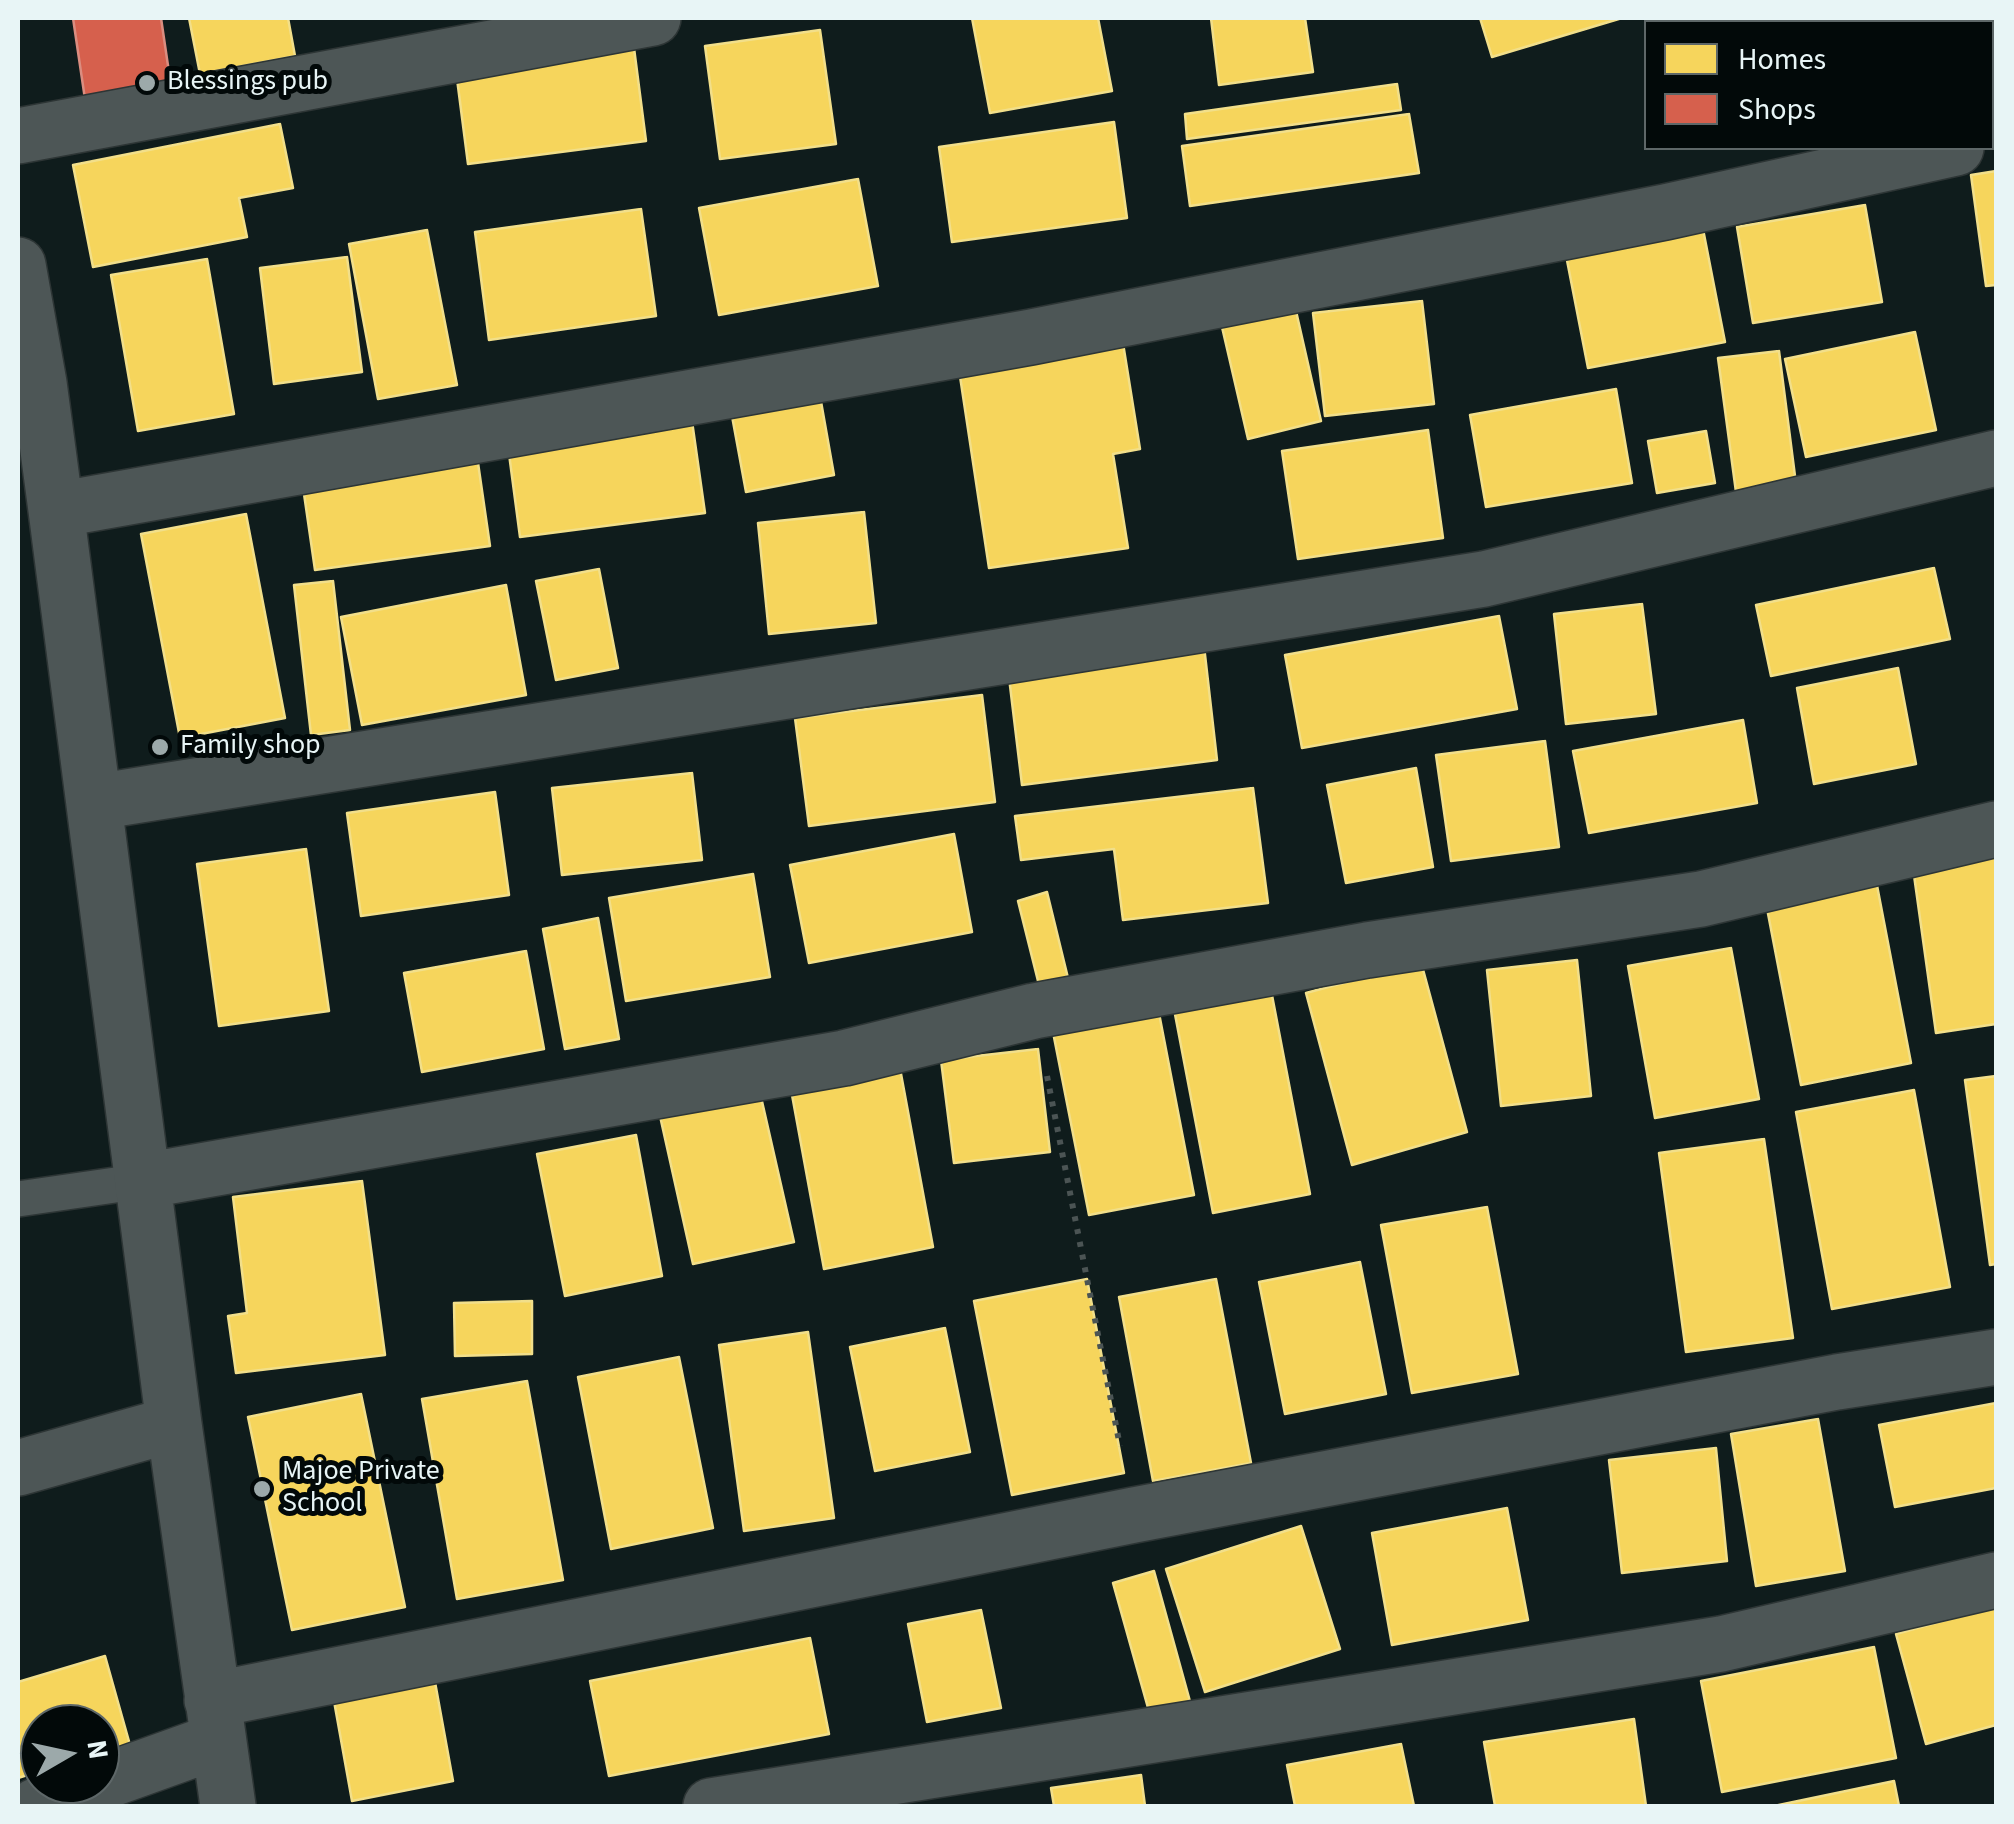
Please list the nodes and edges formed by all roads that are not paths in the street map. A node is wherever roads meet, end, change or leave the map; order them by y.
1 (653, 18) edge
2 (18, 136) edge
3 (1947, 150) edge
4 (18, 265) edge
5 (28, 386) edge
6 (1996, 458) edge
7 (56, 510) junction
8 (96, 802) junction
9 (1996, 828) edge
10 (143, 1181) junction
11 (18, 1199) edge
12 (1996, 1356) edge
13 (174, 1424) junction
14 (18, 1468) edge
15 (1996, 1580) edge
16 (215, 1720) junction
17 (120, 1772) edge
18 (228, 1806) edge
19 (712, 1806) edge

1 - 2 street
3 - 7 street
4 - 5 street
5 - 7 street
6 - 8 street
7 - 8 street
8 - 10 street
9 - 10 street
10 - 11 lane
10 - 13 street
12 - 16 street
13 - 14 street
13 - 16 street
15 - 19 street
16 - 17 street
16 - 18 street

